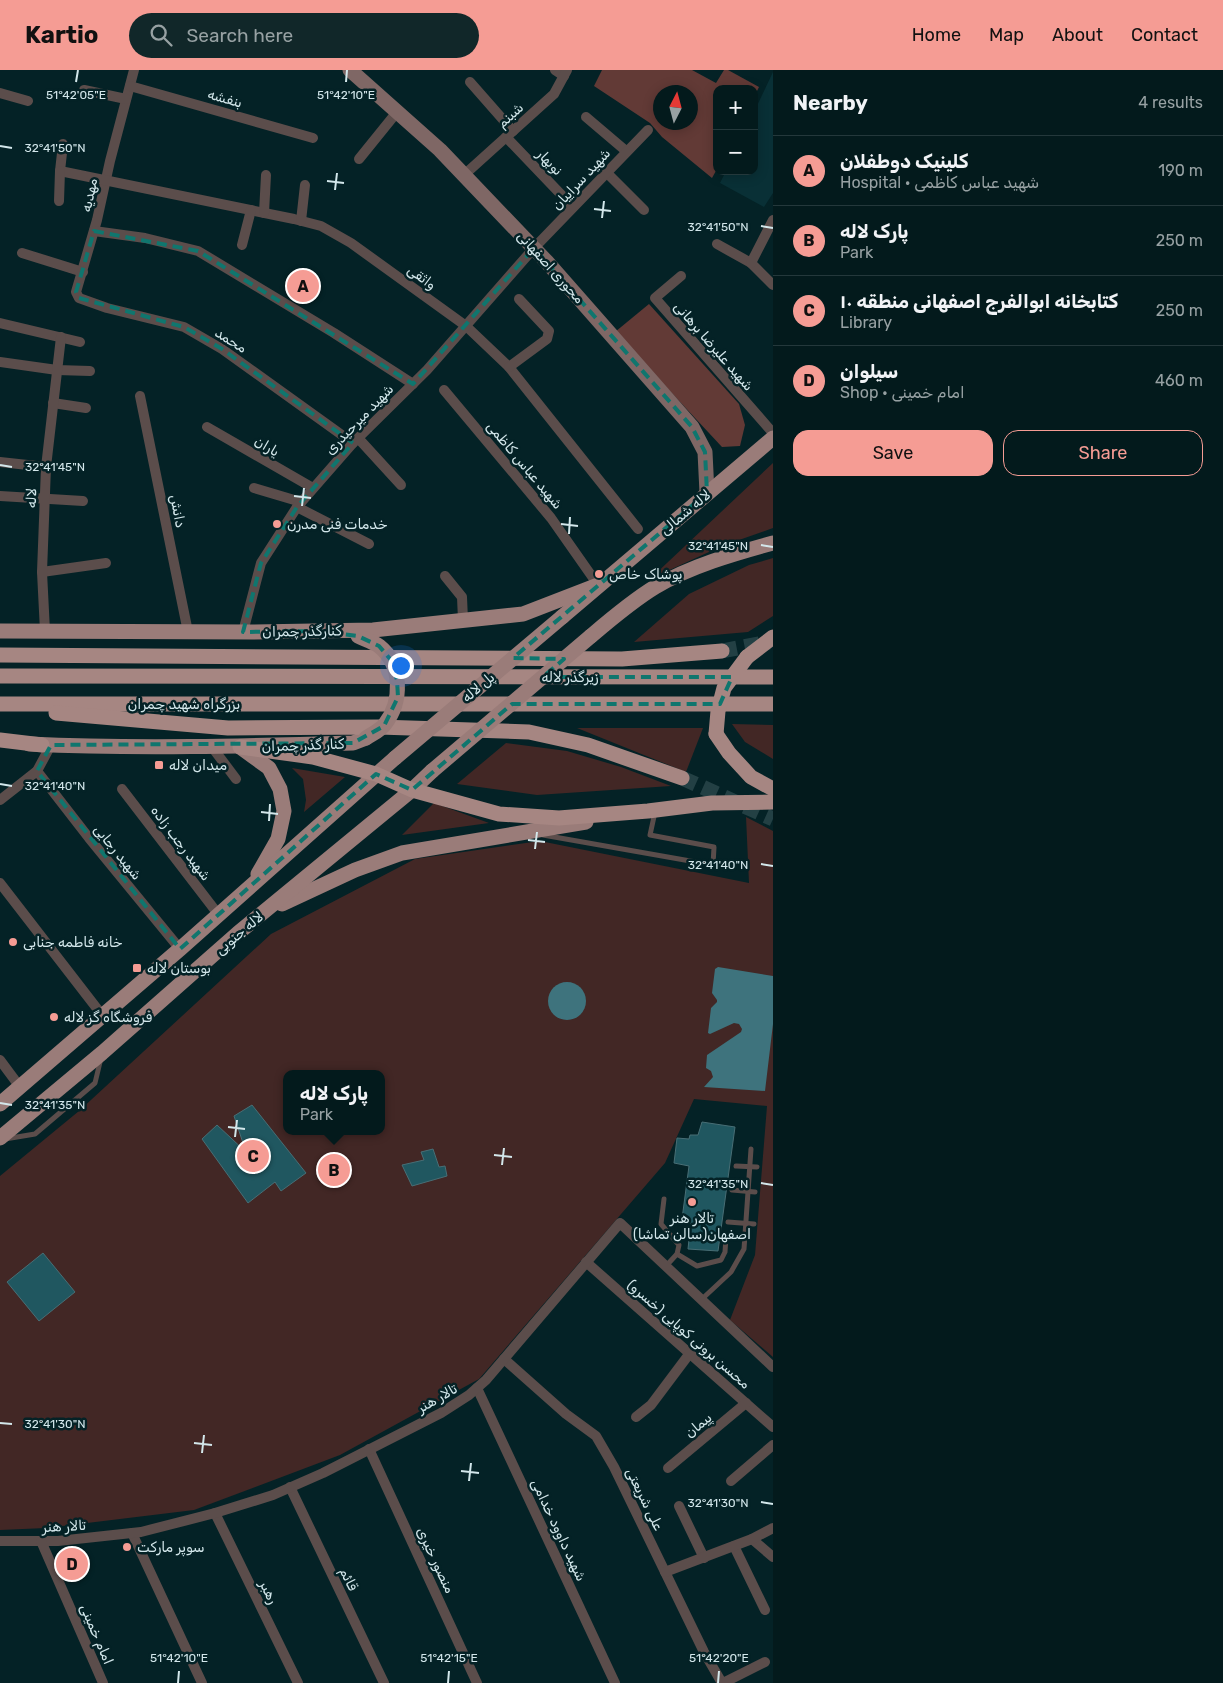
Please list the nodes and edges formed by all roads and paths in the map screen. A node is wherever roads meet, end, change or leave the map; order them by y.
1 (134, 70) edge
2 (350, 70) edge
3 (562, 72) edge
4 (470, 82) dead end
5 (130, 86) junction
6 (84, 90) dead end
7 (0, 93) edge
8 (126, 99) junction
9 (28, 101) dead end
10 (396, 112) junction
11 (586, 117) dead end
12 (648, 130) dead end
13 (510, 134) junction
14 (313, 138) dead end
15 (63, 144) dead end
16 (626, 151) junction
17 (359, 158) dead end
18 (60, 171) junction
19 (606, 172) junction
20 (266, 175) dead end
21 (464, 175) junction
22 (106, 181) junction
23 (305, 185) dead end
24 (59, 200) dead end
25 (573, 207) junction
26 (251, 210) junction
27 (644, 210) dead end
28 (264, 213) junction
29 (773, 220) edge
30 (301, 221) junction
31 (94, 231) junction
32 (717, 244) dead end
33 (242, 245) dead end
34 (534, 248) junction
35 (22, 253) dead end
36 (751, 263) junction
37 (83, 272) junction
38 (681, 276) dead end
39 (773, 285) edge
40 (76, 296) joint
41 (519, 299) dead end
42 (0, 323) edge
43 (466, 326) junction
44 (61, 336) junction
45 (80, 342) dead end
46 (0, 362) edge
47 (509, 367) junction
48 (57, 370) junction
49 (90, 372) dead end
50 (413, 384) junction
51 (444, 390) dead end
52 (140, 396) dead end
53 (53, 404) junction
54 (86, 408) dead end
55 (207, 426) dead end
56 (773, 433) edge
57 (773, 438) edge
58 (356, 441) junction
59 (0, 462) edge
60 (46, 467) junction
61 (400, 484) dead end
62 (254, 488) dead end
63 (313, 488) junction
64 (708, 493) junction
65 (0, 496) edge
66 (45, 499) junction
67 (83, 502) dead end
68 (299, 504) junction
69 (638, 529) dead end
70 (773, 543) edge
71 (369, 544) dead end
72 (106, 564) dead end
73 (42, 572) junction
74 (445, 576) dead end
75 (598, 585) junction
76 (562, 617) joint
77 (463, 620) junction
78 (0, 631) edge
79 (45, 631) junction
80 (318, 631) junction
81 (188, 632) junction
82 (243, 632) junction
83 (773, 637) edge
84 (722, 651) tunnel mouth
85 (0, 654) edge
86 (0, 676) edge
87 (773, 677) edge
88 (367, 678) joint
89 (0, 704) edge
90 (368, 704) joint
91 (773, 704) edge
92 (0, 708) edge
93 (0, 741) edge
94 (47, 745) junction
95 (212, 747) junction
96 (240, 747) junction
97 (40, 766) junction
98 (376, 774) junction
99 (682, 778) tunnel mouth
100 (236, 779) dead end
101 (773, 788) edge
102 (122, 789) dead end
103 (412, 790) junction
104 (0, 800) edge
105 (773, 802) edge
106 (652, 811) junction
107 (525, 832) junction
108 (0, 883) edge
109 (250, 887) junction
110 (218, 914) junction
111 (256, 917) junction
112 (180, 949) junction
113 (102, 1015) junction
114 (0, 1060) edge
115 (20, 1087) junction
116 (0, 1104) edge
117 (0, 1139) edge
118 (751, 1149) dead end
119 (736, 1166) dead end
120 (749, 1166) junction
121 (757, 1167) dead end
122 (732, 1190) dead end
123 (747, 1192) junction
124 (755, 1192) dead end
125 (664, 1199) dead end
126 (728, 1222) dead end
127 (745, 1224) junction
128 (754, 1224) dead end
129 (726, 1237) dead end
130 (678, 1254) junction
131 (586, 1262) junction
132 (666, 1266) junction
133 (701, 1300) junction
134 (690, 1353) junction
135 (504, 1359) junction
136 (773, 1367) edge
137 (477, 1388) junction
138 (746, 1403) junction
139 (636, 1417) dead end
140 (773, 1426) edge
141 (773, 1446) edge
142 (369, 1449) junction
143 (668, 1468) dead end
144 (731, 1481) dead end
145 (290, 1487) junction
146 (679, 1506) dead end
147 (215, 1513) junction
148 (773, 1528) edge
149 (132, 1533) junction
150 (752, 1538) junction
151 (0, 1541) edge
152 (41, 1541) junction
153 (734, 1546) junction
154 (773, 1557) edge
155 (704, 1558) junction
156 (665, 1572) junction
157 (766, 1610) dead end
158 (765, 1662) dead end
159 (103, 1683) edge
160 (202, 1683) edge
161 (298, 1683) edge
162 (384, 1683) edge
163 (477, 1683) edge
164 (615, 1683) edge
165 (723, 1683) edge

1 - 5 street, مهدیه
2 - 10 main road, محوری اصفهانی
3 - 13 street, شبنم
4 - 13 street, نوبهار
5 - 8 street, مهدیه
5 - 14 street, بنفشه
6 - 8 street
7 - 9 street
8 - 22 street, مهدیه
10 - 17 street
10 - 21 main road, محوری اصفهانی
11 - 16 street
12 - 16 street, شهید سراییان
13 - 21 street, شبنم
13 - 25 street, نوبهار
15 - 18 street
16 - 19 street, شهید سراییان
18 - 22 street, واثقی
18 - 24 street
19 - 25 street, شهید سراییان
19 - 27 street
20 - 28 street
21 - 34 main road, محوری اصفهانی
22 - 26 street, واثقی
22 - 31 street, مهدیه
23 - 30 street
25 - 34 street, شهید سراییان
26 - 28 street, واثقی
26 - 33 street
28 - 30 street, واثقی
29 - 36 street
30 - 43 street, واثقی
31 - 37 street, مهدیه
31 - 50 street
32 - 36 street
34 - 43 street, شهید میرحیدری
34 - 64 main road, محوری اصفهانی
35 - 37 street
36 - 39 street
37 - 40 street, مهدیه
38 - 56 street, شهید علیرضا برهانی
40 - 58 street, محمد
41 - 47 street
42 - 44 street
43 - 47 street, واثقی
43 - 50 street, شهید میرحیدری
44 - 45 street
44 - 48 street, لاله
46 - 48 street
47 - 69 street, واثقی
48 - 49 street
48 - 53 street, لاله
50 - 58 street, شهید میرحیدری
51 - 75 street, شهید عباس کاظمی
52 - 81 street, دانش
53 - 54 street
53 - 60 street, لاله
55 - 63 street, یاران
57 - 64 main road, لاله شمالی
58 - 61 street, محمد
58 - 63 street, شهید میرحیدری
59 - 60 street
60 - 66 street, لاله
62 - 68 street
63 - 68 street, شهید میرحیدری
64 - 75 main road, لاله شمالی
65 - 66 street
66 - 67 street
66 - 73 street, لاله
68 - 71 street
68 - 82 street, شهید میرحیدری
70 - 103 main road, لاله جنوبی, bridge
72 - 73 street
73 - 79 street, لاله
74 - 77 street
75 - 76 main road, لاله شمالی
75 - 77 main road, کنارگذر چمران
76 - 98 main road, پل لاله, bridge
77 - 80 main road, کنارگذر چمران
78 - 79 main road, کنارگذر چمران
79 - 81 main road, کنارگذر چمران
80 - 82 main road, کنارگذر چمران
80 - 96 main road, کنار گذر چمران, bridge
81 - 82 main road, کنارگذر چمران
83 - 101 highway, bridge
84 - 85 highway
86 - 88 highway, بزرگراه شهید چمران
87 - 88 highway, زیرگذر لاله
89 - 90 highway, بزرگراه شهید چمران
90 - 91 highway, زیرگذر لاله
92 - 99 highway
93 - 94 highway
94 - 95 main road
94 - 97 street
95 - 96 main road
95 - 100 street
96 - 98 highway
96 - 109 main road
97 - 104 street
97 - 112 street, شهید رجایی
98 - 103 highway
98 - 109 main road, لاله جنوبی
102 - 110 street, شهید رجب زاده
103 - 106 highway
103 - 111 main road, لاله جنوبی
105 - 106 highway
106 - 107 main road
106 - 107 lane
107 - 111 main road
108 - 113 street
109 - 110 main road, لاله جنوبی
110 - 112 main road, لاله جنوبی
111 - 117 main road, لاله جنوبی
112 - 113 main road, لاله جنوبی
113 - 115 main road, لاله جنوبی
114 - 115 street
115 - 116 main road, لاله جنوبی
118 - 120 lane
119 - 120 lane
120 - 121 lane
120 - 123 lane
122 - 123 lane
123 - 124 lane
123 - 127 lane
125 - 130 lane
126 - 127 lane
127 - 128 lane
127 - 133 lane
129 - 130 lane
130 - 132 lane
131 - 132 street, تالار هنر
131 - 134 street, محسن برونی کوپایی (خسرو)
131 - 135 street, تالار هنر
132 - 133 street, تالار هنر
133 - 136 street, تالار هنر
134 - 138 street, محسن برونی کوپایی (خسرو)
134 - 139 street
135 - 137 street, تالار هنر
135 - 156 street, علی شریعتی
137 - 142 street, تالار هنر
137 - 164 street, شهید داوود خدامی
138 - 140 street, محسن برونی کوپایی (خسرو)
138 - 143 street, پیمان
141 - 144 street
142 - 145 street, تالار هنر
142 - 163 street, منصور خیری
145 - 147 street, تالار هنر
145 - 162 street, قائم
146 - 155 street
147 - 149 street, تالار هنر
147 - 161 street, رهبر
148 - 150 street
149 - 152 street, تالار هنر
149 - 160 street
150 - 153 street
150 - 154 street
151 - 152 street, تالار هنر
152 - 159 street, امام خمینی
153 - 155 street
153 - 157 street
155 - 156 street
156 - 165 street, علی شریعتی
158 - 165 street

